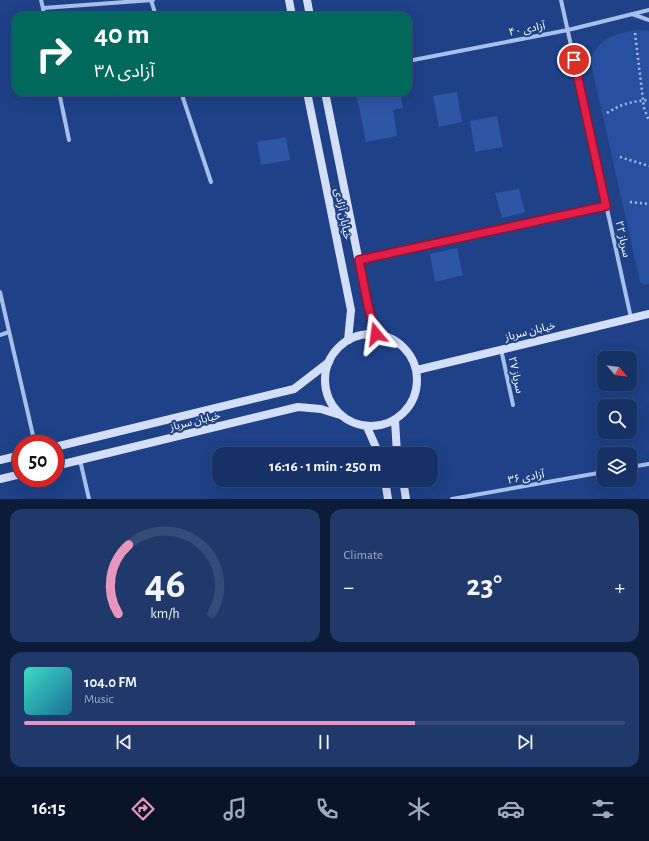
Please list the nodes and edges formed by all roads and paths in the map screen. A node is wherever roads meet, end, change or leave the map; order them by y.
1 (42, 0) edge
2 (152, 0) edge
3 (289, 0) edge
4 (307, 0) edge
5 (561, 0) edge
6 (43, 8) junction
7 (649, 10) edge
8 (44, 12) edge
9 (155, 12) edge
10 (291, 12) edge
11 (309, 12) edge
12 (632, 14) junction
13 (649, 20) edge
14 (568, 30) junction
15 (635, 33) dead end
16 (412, 60) edge
17 (60, 96) edge
18 (182, 96) edge
19 (308, 96) edge
20 (326, 96) edge
21 (643, 100) junction
22 (649, 100) edge
23 (607, 113) dead end
24 (649, 121) edge
25 (69, 140) dead end
26 (620, 157) dead end
27 (649, 166) edge
28 (211, 182) dead end
29 (630, 202) dead end
30 (649, 204) edge
31 (606, 206) junction
32 (359, 260) junction
33 (0, 292) edge
34 (649, 314) edge
35 (631, 318) junction
36 (9, 332) junction
37 (376, 334) junction
38 (0, 335) edge
39 (348, 340) junction
40 (501, 349) junction
41 (329, 362) junction
42 (417, 370) junction
43 (513, 405) dead end
44 (340, 415) junction
45 (395, 420) junction
46 (367, 427) junction
47 (33, 435) edge
48 (64, 445) edge
49 (377, 447) edge
50 (397, 447) edge
51 (12, 457) edge
52 (0, 460) edge
53 (80, 460) junction
54 (64, 464) edge
55 (649, 464) edge
56 (637, 466) edge
57 (597, 473) edge
58 (12, 476) edge
59 (0, 479) edge
60 (386, 487) edge
61 (404, 487) edge
62 (89, 499) edge
63 (388, 499) edge
64 (406, 499) edge
65 (452, 499) edge

1 - 6 street
2 - 6 street
2 - 9 street
3 - 10 main road
4 - 11 main road
5 - 14 street, سرباز ۲۲
6 - 8 street
7 - 12 street, آزادی ۴۰
12 - 13 street
12 - 14 street, آزادی ۴۰
14 - 16 street, آزادی ۴۰
14 - 31 street, سرباز ۲۲
15 - 21 path
17 - 25 street
18 - 28 street
19 - 39 main road, خیابان آزادی
20 - 32 main road, خیابان آزادی
21 - 22 path
21 - 23 path
21 - 24 path
26 - 27 path
29 - 30 path
31 - 32 street
31 - 35 street, سرباز ۲۲
32 - 37 main road, خیابان آزادی
33 - 36 street
34 - 35 main road, خیابان سرباز
35 - 40 main road, خیابان سرباز
36 - 38 street
36 - 47 street
37 - 39 main road
37 - 42 main road
39 - 41 main road
40 - 42 main road, خیابان سرباز
40 - 43 street, سرباز ۲۷
41 - 44 main road
41 - 48 main road, خیابان سرباز
42 - 45 main road
44 - 46 main road
44 - 53 main road, خیابان سرباز
45 - 46 main road
45 - 50 main road
46 - 49 main road
51 - 52 main road
53 - 54 main road, خیابان سرباز
53 - 62 street
55 - 56 street
57 - 65 street, آزادی ۳۶
58 - 59 main road
60 - 63 main road
61 - 64 main road

